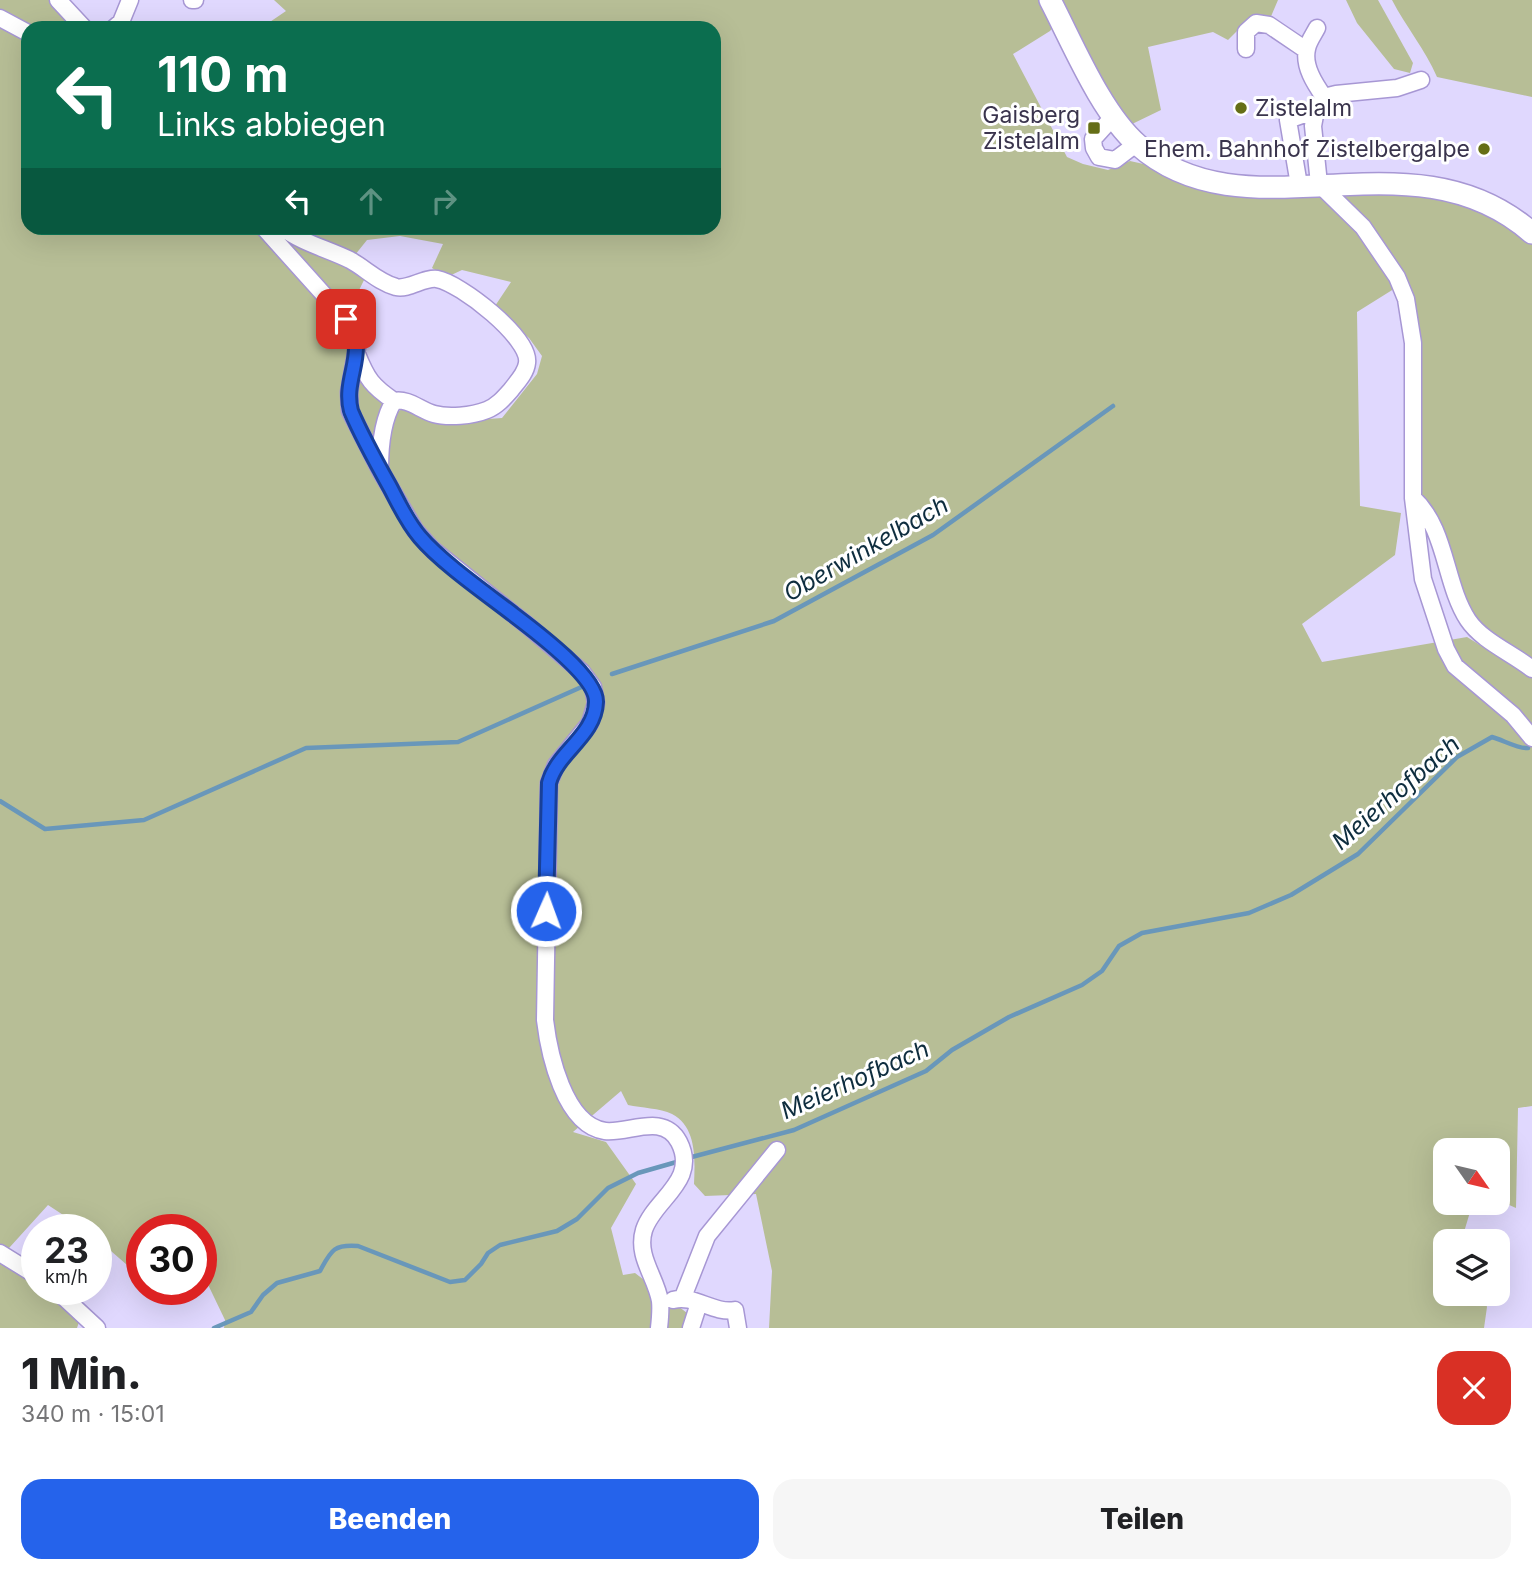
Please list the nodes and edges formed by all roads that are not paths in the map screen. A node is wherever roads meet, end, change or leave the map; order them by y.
1 (58, 0) edge
2 (130, 0) edge
3 (1050, 0) edge
4 (0, 18) edge
5 (78, 21) edge
6 (121, 21) edge
7 (1317, 28) dead end
8 (21, 29) edge
9 (1246, 49) dead end
10 (1306, 50) junction
11 (1421, 80) dead end
12 (1320, 104) junction
13 (1113, 117) junction
14 (1136, 144) junction
15 (1309, 185) junction
16 (1532, 233) edge
17 (270, 235) edge
18 (295, 235) edge
19 (357, 354) junction
20 (394, 401) junction
21 (380, 470) junction
22 (1413, 498) junction
23 (1532, 669) edge
24 (1532, 738) edge
25 (777, 1150) dead end
26 (0, 1253) edge
27 (21, 1266) edge
28 (683, 1297) junction
29 (660, 1303) junction
30 (699, 1303) junction
31 (72, 1305) edge
32 (97, 1328) edge
33 (659, 1328) edge
34 (691, 1328) edge
35 (738, 1328) edge

1 - 5 street
2 - 6 street
3 - 13 main road
4 - 8 street
7 - 10 street
9 - 10 street
10 - 12 street
11 - 12 street
12 - 15 street
12 - 15 street
13 - 14 main road
13 - 14 street
14 - 15 main road
15 - 16 main road
15 - 22 street
17 - 19 street
18 - 20 street
19 - 20 street
19 - 21 street
20 - 21 street
21 - 29 street
22 - 23 street
22 - 24 street
25 - 28 street
26 - 27 street
28 - 29 street
28 - 30 street
29 - 33 street
30 - 34 street
30 - 35 street
31 - 32 street

